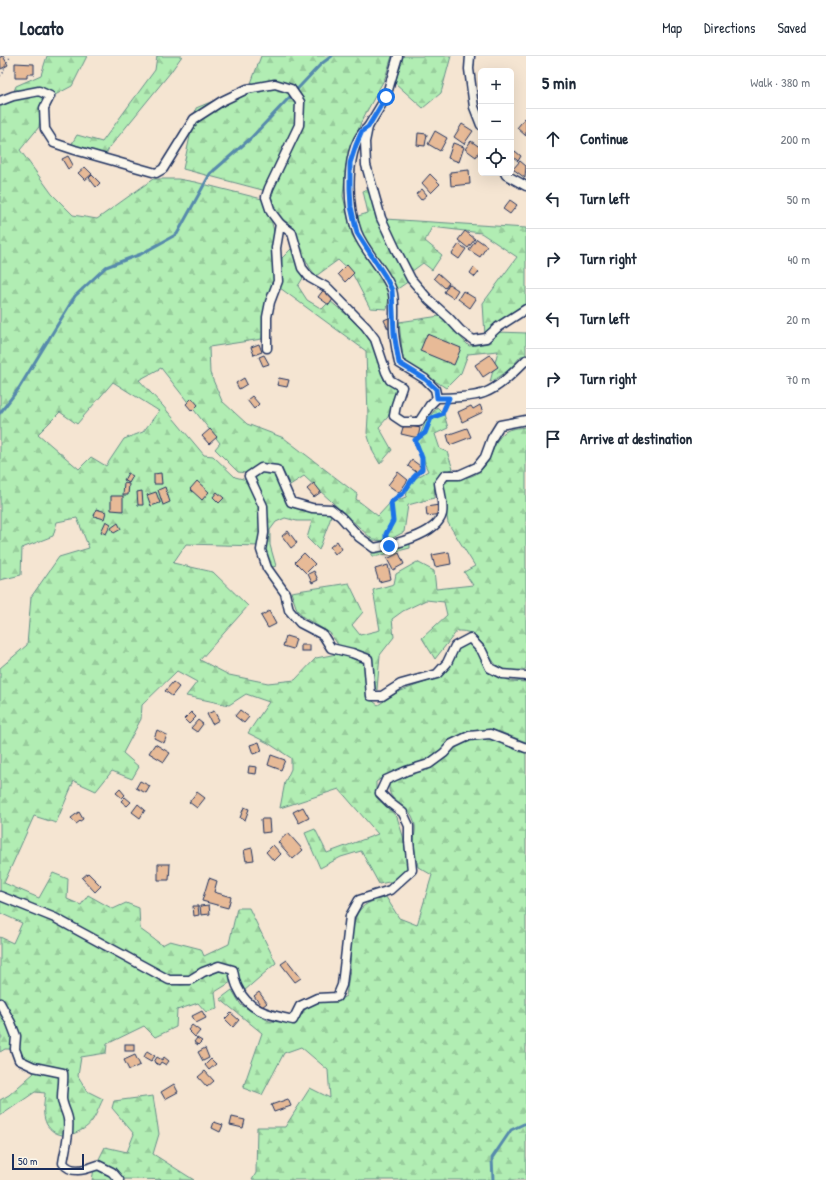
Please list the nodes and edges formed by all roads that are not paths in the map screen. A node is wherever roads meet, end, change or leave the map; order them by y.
1 (398, 56) edge
2 (470, 56) edge
3 (0, 101) edge
4 (478, 117) edge
5 (368, 127) junction
6 (508, 176) edge
7 (526, 186) edge
8 (280, 224) junction
9 (526, 309) edge
10 (267, 348) dead end
11 (526, 360) edge
12 (437, 398) junction
13 (526, 420) edge
14 (526, 676) edge
15 (526, 748) edge
16 (0, 896) edge
17 (0, 1004) edge
18 (119, 1180) edge

1 - 5 street
2 - 4 street
3 - 8 street
5 - 9 street
5 - 12 street
6 - 7 street
8 - 10 street
8 - 12 street
11 - 12 street
13 - 14 street
15 - 16 street
17 - 18 street

